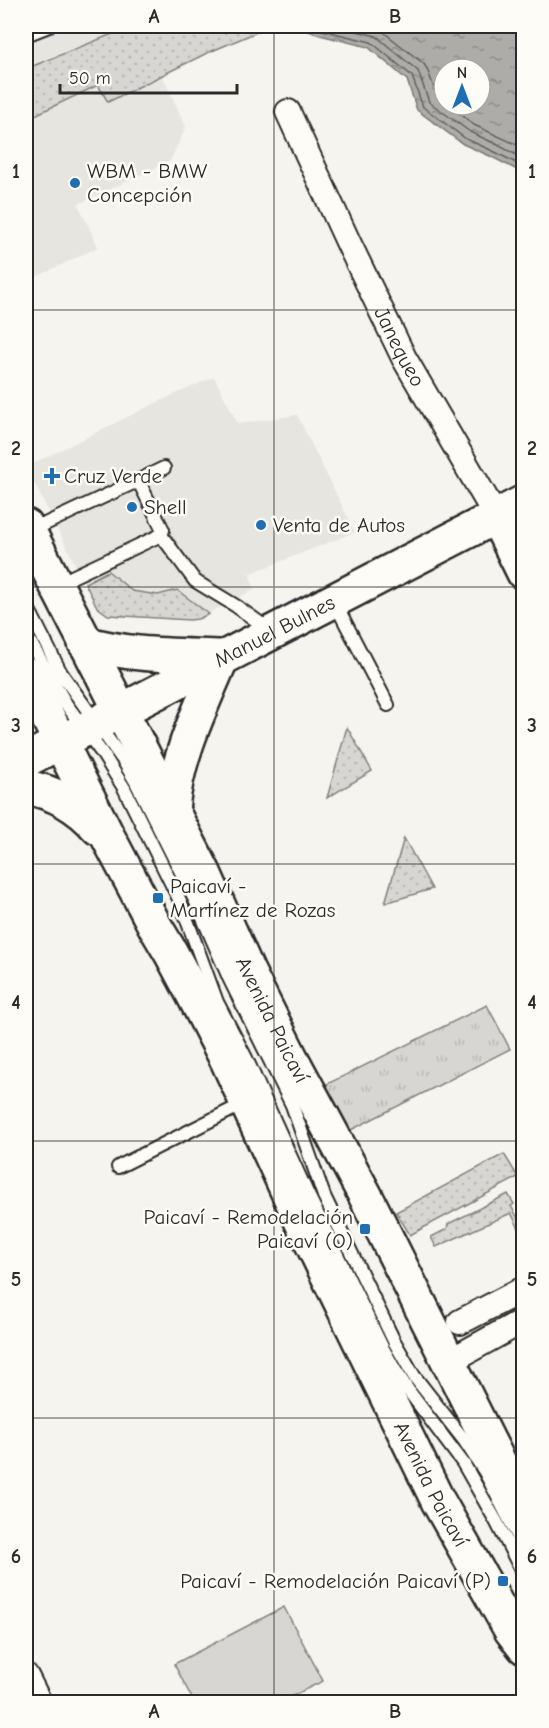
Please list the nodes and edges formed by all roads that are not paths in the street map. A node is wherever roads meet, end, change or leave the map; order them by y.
1 (49, 26) edge
2 (26, 35) edge
3 (288, 112) dead end
4 (164, 468) dead end
5 (134, 483) junction
6 (510, 509) edge
7 (32, 525) edge
8 (161, 535) junction
9 (524, 573) edge
10 (73, 575) junction
11 (333, 600) junction
12 (26, 604) edge
13 (272, 632) junction
14 (26, 635) edge
15 (85, 643) junction
16 (222, 657) junction
17 (26, 674) edge
18 (388, 705) dead end
19 (90, 726) junction
20 (26, 760) edge
21 (26, 787) edge
22 (172, 810) junction
23 (109, 840) junction
24 (246, 1102) junction
25 (273, 1119) junction
26 (118, 1167) dead end
27 (305, 1229) junction
28 (524, 1289) edge
29 (524, 1320) edge
30 (460, 1322) dead end
31 (448, 1362) junction
32 (524, 1512) edge
33 (524, 1548) edge
34 (524, 1575) edge
35 (520, 1645) edge
36 (26, 1676) edge
37 (39, 1702) edge

1 - 2 lane
3 - 6 street, Janequeo
4 - 5 lane
5 - 7 lane
5 - 8 lane
6 - 9 main road, Janequeo
6 - 11 main road, Manuel Bulnes
7 - 10 main road, Avenida Paicaví
8 - 10 lane
8 - 13 lane
10 - 15 main road, Avenida Paicaví
11 - 13 main road, Manuel Bulnes
11 - 18 lane
12 - 19 lane
13 - 16 main road, Manuel Bulnes
14 - 19 lane
15 - 16 main road
15 - 19 main road, Avenida Paicaví
16 - 19 main road, Manuel Bulnes
16 - 22 main road
17 - 19 main road, Avenida Paicaví
19 - 20 main road, Manuel Bulnes
19 - 22 main road, Avenida Paicaví
19 - 23 main road, Avenida Paicaví
19 - 25 lane
19 - 33 lane
21 - 23 main road
22 - 31 main road, Avenida Paicaví
23 - 24 main road, Avenida Paicaví
24 - 26 lane
24 - 27 main road, Avenida Paicaví
25 - 27 lane
25 - 34 lane
27 - 35 main road, Avenida Paicaví
28 - 30 street
29 - 31 street
31 - 32 main road, Avenida Paicaví
36 - 37 street

